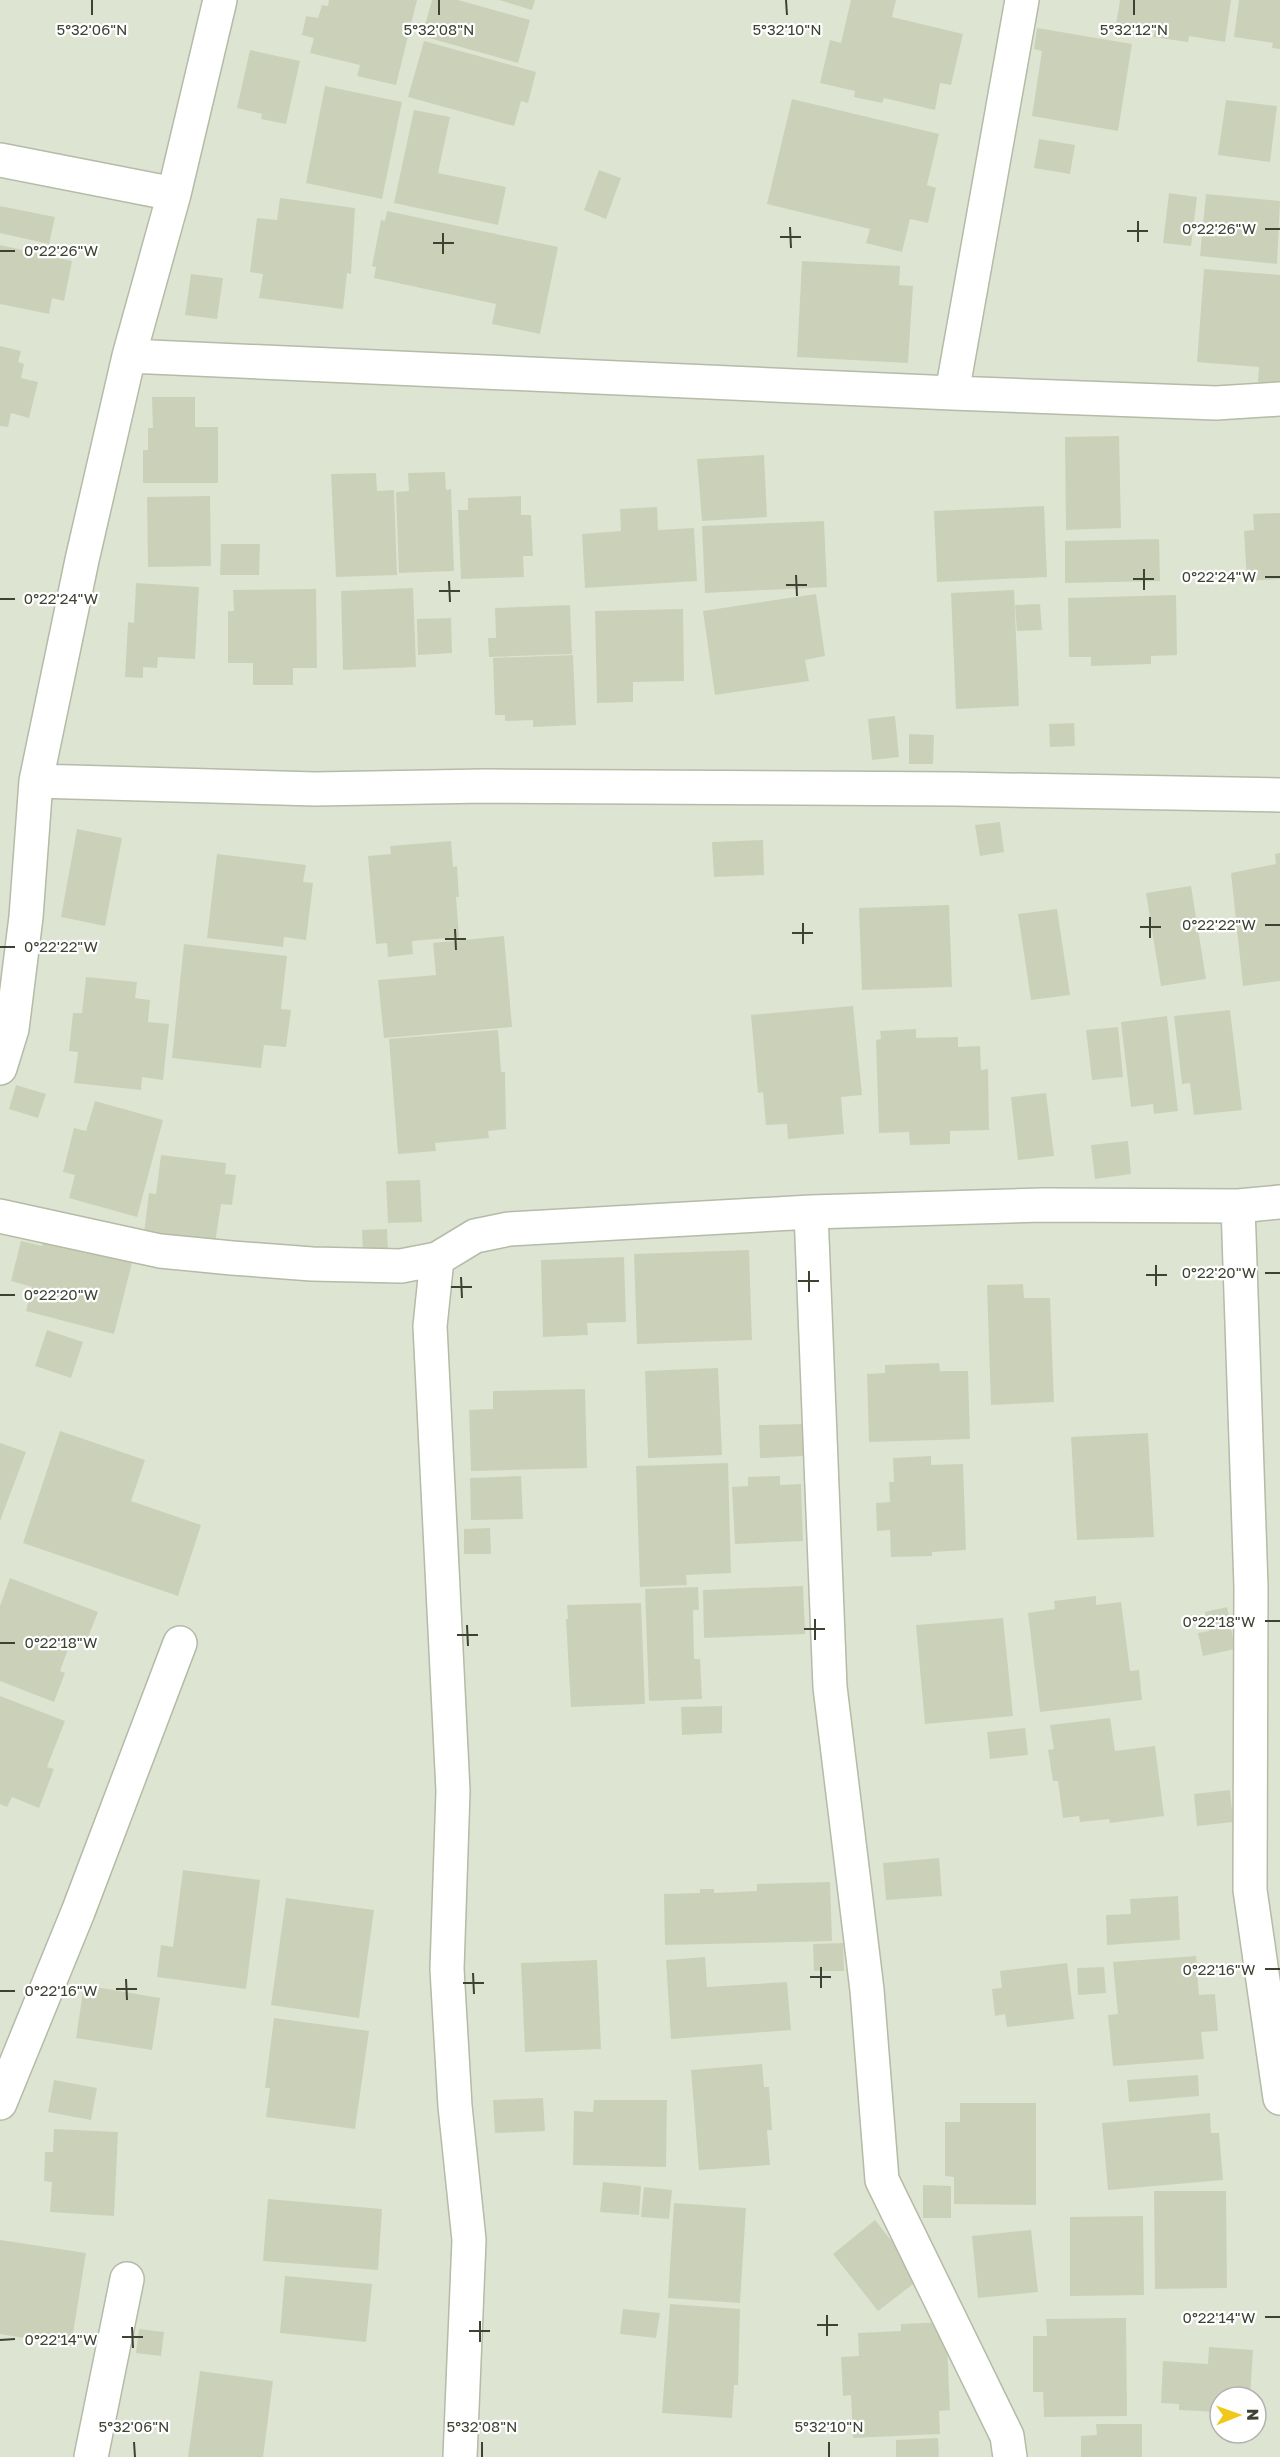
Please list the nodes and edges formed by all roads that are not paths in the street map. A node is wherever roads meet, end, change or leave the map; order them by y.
1 (220, 0) edge
2 (1022, 0) edge
3 (0, 160) edge
4 (174, 194) junction
5 (129, 356) junction
6 (952, 393) junction
7 (1280, 399) edge
8 (36, 781) junction
9 (1280, 795) edge
10 (0, 1068) edge
11 (1280, 1202) edge
12 (1238, 1206) junction
13 (811, 1212) junction
14 (0, 1216) edge
15 (437, 1259) junction
16 (180, 1642) dead end
17 (1280, 2098) edge
18 (0, 2103) edge
19 (127, 2279) dead end
20 (91, 2457) edge
21 (460, 2457) edge
22 (1010, 2457) edge

1 - 4 street
2 - 6 street
3 - 4 street
4 - 5 street
5 - 6 street
5 - 8 street
6 - 7 street
8 - 9 street
8 - 10 street
11 - 12 street
12 - 13 street
12 - 17 street
13 - 15 street
13 - 22 street
14 - 15 street
15 - 21 street
16 - 18 street
19 - 20 street

